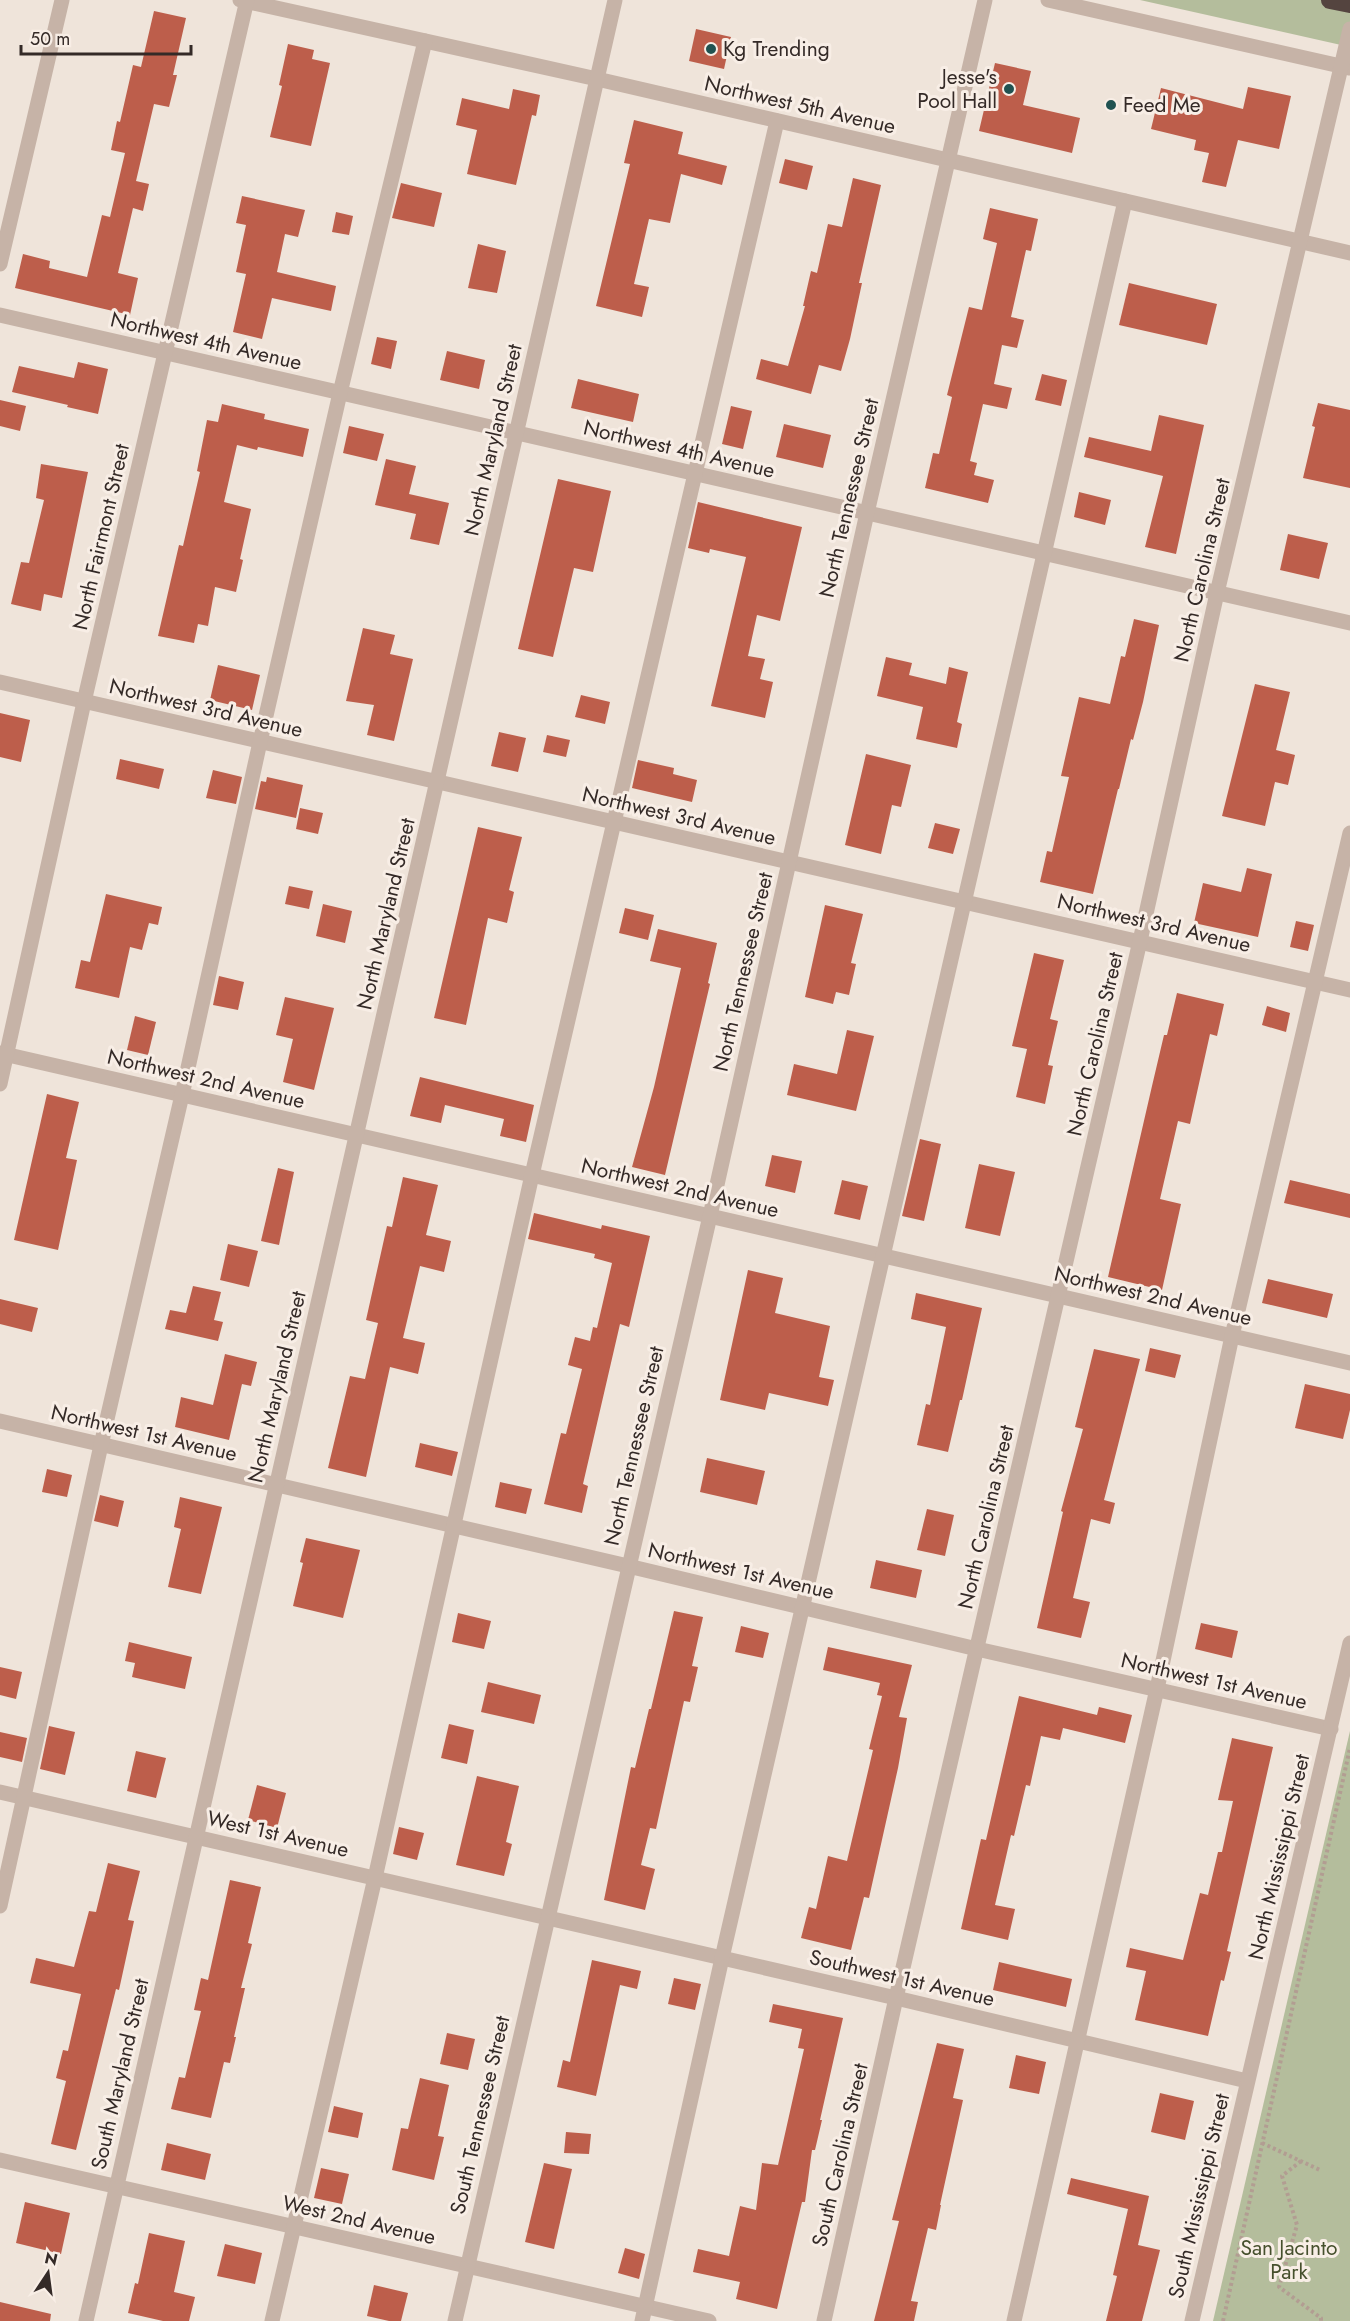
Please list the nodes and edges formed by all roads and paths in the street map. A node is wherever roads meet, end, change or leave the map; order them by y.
1 (62, 0) edge
2 (615, 0) edge
3 (984, 0) edge
4 (1048, 0) edge
5 (1330, 0) edge
6 (245, 1) edge
7 (1350, 4) edge
8 (1350, 29) edge
9 (425, 41) junction
10 (1346, 68) edge
11 (597, 79) junction
12 (777, 121) junction
13 (949, 161) junction
14 (1125, 201) junction
15 (1301, 242) junction
16 (1350, 253) edge
17 (0, 264) edge
18 (0, 315) edge
19 (165, 352) junction
20 (340, 393) junction
21 (516, 434) junction
22 (696, 474) junction
23 (867, 513) junction
24 (1044, 553) junction
25 (1217, 593) junction
26 (1350, 623) edge
27 (0, 682) edge
28 (84, 702) junction
29 (260, 742) junction
30 (437, 782) junction
31 (614, 823) junction
32 (1350, 833) edge
33 (789, 863) junction
34 (963, 902) junction
35 (1140, 941) junction
36 (1314, 981) junction
37 (1350, 990) edge
38 (3, 1054) edge
39 (0, 1084) edge
40 (182, 1095) junction
41 (357, 1135) junction
42 (532, 1175) junction
43 (710, 1216) junction
44 (884, 1256) junction
45 (1058, 1296) junction
46 (1232, 1336) junction
47 (1350, 1363) edge
48 (0, 1421) edge
49 (101, 1445) junction
50 (275, 1486) junction
51 (454, 1527) junction
52 (628, 1566) junction
53 (803, 1608) junction
54 (1350, 1643) edge
55 (977, 1649) junction
56 (1157, 1689) junction
57 (1331, 1729) junction
58 (1350, 1748) edge
59 (0, 1792) edge
60 (25, 1798) junction
61 (196, 1837) junction
62 (375, 1878) junction
63 (0, 1906) edge
64 (547, 1917) junction
65 (722, 1958) junction
66 (896, 1998) junction
67 (1078, 2040) junction
68 (1248, 2081) junction
69 (1262, 2143) junction
70 (0, 2160) edge
71 (1301, 2161) junction
72 (1320, 2170) dead end
73 (116, 2186) junction
74 (294, 2227) junction
75 (467, 2266) junction
76 (644, 2314) edge
77 (86, 2321) edge
78 (272, 2321) edge
79 (455, 2321) edge
80 (709, 2321) edge
81 (824, 2321) edge
82 (1014, 2321) edge
83 (1192, 2321) edge
84 (1224, 2321) edge
85 (1321, 2321) edge

1 - 17 street
2 - 11 street, North Maryland Street
3 - 13 street, North Tennessee Street
4 - 10 street
5 - 7 highway
6 - 9 street, Northwest 5th Avenue
6 - 19 street, North Fairmont Street
8 - 10 street, North Carolina Street
9 - 11 street, Northwest 5th Avenue
9 - 20 street
10 - 15 street, North Carolina Street
11 - 12 street, Northwest 5th Avenue
11 - 21 street, North Maryland Street
12 - 13 street, Northwest 5th Avenue
12 - 22 street
13 - 14 street, Northwest 5th Avenue
13 - 23 street, North Tennessee Street
14 - 15 street, Northwest 5th Avenue
14 - 24 street
15 - 16 street, Northwest 5th Avenue
15 - 25 street, North Carolina Street
18 - 19 street, Northwest 4th Avenue
19 - 20 street, Northwest 4th Avenue
19 - 28 street, North Fairmont Street
20 - 21 street, Northwest 4th Avenue
20 - 29 street
21 - 22 street, Northwest 4th Avenue
21 - 30 street, North Maryland Street
22 - 23 street, Northwest 4th Avenue
22 - 31 street
23 - 24 street, Northwest 4th Avenue
23 - 33 street, North Tennessee Street
24 - 25 street, Northwest 4th Avenue
24 - 34 street
25 - 26 street, Northwest 4th Avenue
25 - 35 street, North Carolina Street
27 - 28 street, Northwest 3rd Avenue
28 - 29 street, Northwest 3rd Avenue
28 - 38 street, North Fairmont Street
29 - 30 street, Northwest 3rd Avenue
29 - 40 street
30 - 31 street, Northwest 3rd Avenue
30 - 41 street, North Maryland Street
31 - 33 street, Northwest 3rd Avenue
31 - 42 street
32 - 36 street
33 - 34 street, Northwest 3rd Avenue
33 - 43 street, North Tennessee Street
34 - 35 street, Northwest 3rd Avenue
34 - 44 street
35 - 36 street, Northwest 3rd Avenue
35 - 45 street, North Carolina Street
36 - 37 street, Northwest 3rd Avenue
36 - 46 street
38 - 39 street, North Fairmont Street
38 - 40 street, Northwest 2nd Avenue
40 - 41 street, Northwest 2nd Avenue
40 - 49 street
41 - 42 street, Northwest 2nd Avenue
41 - 50 street, North Maryland Street
42 - 43 street, Northwest 2nd Avenue
42 - 51 street
43 - 44 street, Northwest 2nd Avenue
43 - 52 street, North Tennessee Street
44 - 45 street, Northwest 2nd Avenue
44 - 53 street
45 - 46 street, Northwest 2nd Avenue
45 - 55 street, North Carolina Street
46 - 47 street, Northwest 2nd Avenue
46 - 56 street
48 - 49 street, Northwest 1st Avenue
49 - 50 street, Northwest 1st Avenue
49 - 60 street
50 - 51 street, Northwest 1st Avenue
50 - 61 street, North Maryland Street
51 - 52 street, Northwest 1st Avenue
51 - 62 street
52 - 53 street, Northwest 1st Avenue
52 - 64 street, North Tennessee Street
53 - 55 street, Northwest 1st Avenue
53 - 65 street
54 - 57 street, North Mississippi Street
55 - 56 street, Northwest 1st Avenue
55 - 66 street, North Carolina Street
56 - 57 street, Northwest 1st Avenue
56 - 67 street
57 - 68 street, North Mississippi Street
58 - 69 path
59 - 60 street, West 1st Avenue
60 - 61 street, West 1st Avenue
60 - 63 street
61 - 62 street, West 1st Avenue
61 - 73 street, South Maryland Street
62 - 64 street, West 1st Avenue
62 - 74 street
64 - 65 street, Southwest 1st Avenue
64 - 75 street, South Tennessee Street
65 - 66 street, Southwest 1st Avenue
65 - 76 street
66 - 67 street, Southwest 1st Avenue
66 - 81 street, South Carolina Street
67 - 68 street, Southwest 1st Avenue
67 - 82 street
68 - 83 street, South Mississippi Street
69 - 71 path
69 - 84 path
70 - 73 street, West 2nd Avenue
71 - 72 path
71 - 85 path
73 - 74 street, West 2nd Avenue
73 - 77 street, South Maryland Street
74 - 75 street, West 2nd Avenue
74 - 78 street
75 - 76 street, West 2nd Avenue
75 - 79 street, South Tennessee Street
76 - 80 street, West 2nd Avenue

